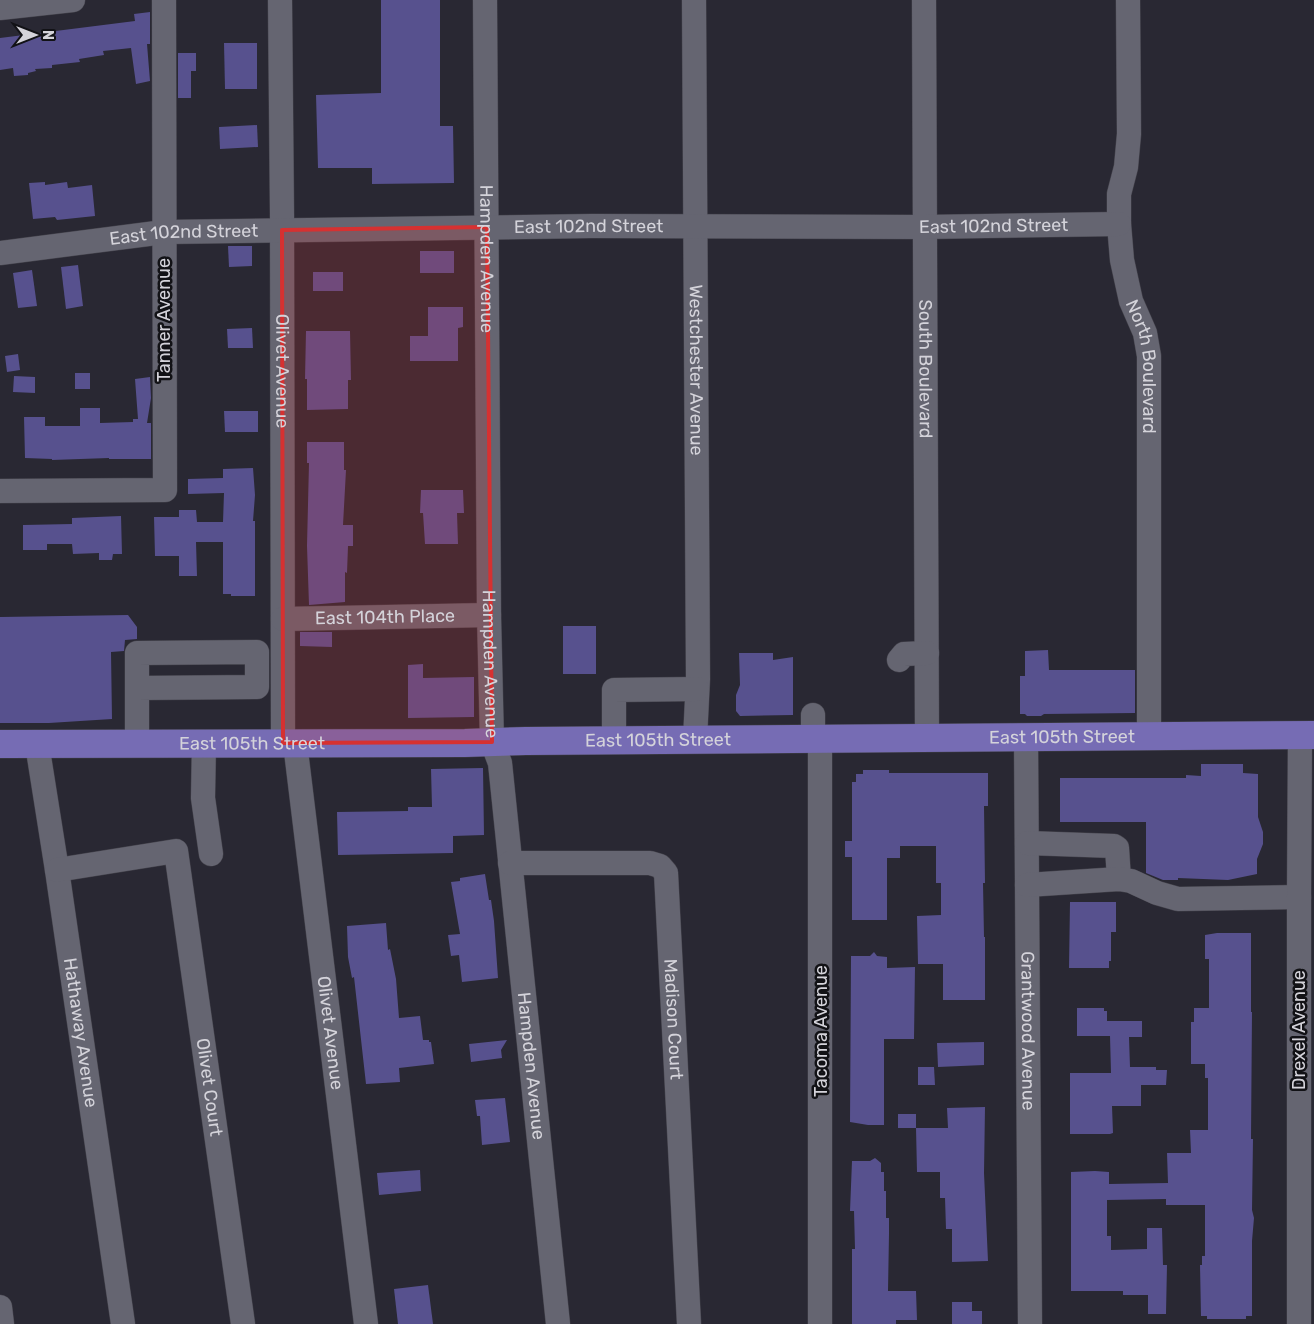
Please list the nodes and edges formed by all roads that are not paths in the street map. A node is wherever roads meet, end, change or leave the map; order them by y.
1 (72, 0) edge
2 (164, 0) edge
3 (280, 0) edge
4 (485, 0) edge
5 (694, 0) edge
6 (924, 0) edge
7 (1128, 0) edge
8 (0, 8) edge
9 (1119, 224) junction
10 (695, 225) junction
11 (487, 227) junction
12 (924, 227) junction
13 (282, 230) junction
14 (164, 232) junction
15 (0, 253) edge
16 (0, 491) edge
17 (489, 615) junction
18 (283, 619) junction
19 (926, 653) junction
20 (899, 660) dead end
21 (257, 668) junction
22 (283, 668) junction
23 (137, 688) junction
24 (698, 689) junction
25 (816, 731) junction
26 (1307, 735) edge
27 (1149, 736) junction
28 (1026, 737) junction
29 (927, 738) junction
30 (614, 740) junction
31 (696, 740) junction
32 (492, 742) junction
33 (204, 743) junction
34 (289, 743) junction
35 (0, 744) edge
36 (36, 744) junction
37 (137, 744) junction
38 (1026, 842) junction
39 (211, 854) dead end
40 (510, 863) junction
41 (57, 870) junction
42 (1119, 879) junction
43 (1026, 885) junction
44 (1298, 897) junction
45 (0, 1307) edge
46 (2, 1324) edge
47 (123, 1324) edge
48 (243, 1324) edge
49 (366, 1324) edge
50 (558, 1324) edge
51 (689, 1324) edge
52 (820, 1324) edge
53 (1030, 1324) edge
54 (1299, 1324) edge

1 - 8 street
2 - 14 street, Tanner Avenue
3 - 13 street, Olivet Avenue
4 - 11 street, Hampden Avenue
5 - 10 street, Westchester Avenue
6 - 12 street, South Boulevard
7 - 9 street, North Boulevard
9 - 12 street, East 102nd Street
9 - 27 street, North Boulevard
10 - 11 street, East 102nd Street
10 - 12 street, East 102nd Street
10 - 24 street, Westchester Avenue
11 - 13 street, East 102nd Street
11 - 17 street, Hampden Avenue
12 - 19 street, South Boulevard
13 - 14 street, East 102nd Street
13 - 18 street, Olivet Avenue
14 - 15 street, East 102nd Street
14 - 16 street, Tanner Avenue
17 - 18 street, East 104th Place
17 - 32 street, Hampden Avenue
18 - 22 street, Olivet Avenue
19 - 20 street
19 - 29 street, South Boulevard
21 - 22 street
21 - 23 street
21 - 23 street
22 - 34 street, Olivet Avenue
23 - 37 street
24 - 30 street
24 - 31 street, Westchester Avenue
25 - 29 main road, East 105th Street
25 - 31 main road, East 105th Street
25 - 52 street, Tacoma Avenue
26 - 27 main road, East 105th Street
26 - 44 street, Drexel Avenue
27 - 28 main road, East 105th Street
28 - 29 main road, East 105th Street
28 - 38 street, Grantwood Avenue
30 - 31 main road, East 105th Street
30 - 32 main road, East 105th Street
32 - 34 main road, East 105th Street
32 - 40 street, Hampden Avenue
33 - 34 main road, East 105th Street
33 - 37 main road, East 105th Street
33 - 39 street
34 - 49 street, Olivet Avenue
35 - 36 main road, East 105th Street
36 - 37 main road, East 105th Street
36 - 41 street, Hathaway Avenue
38 - 42 street
38 - 43 street, Grantwood Avenue
40 - 50 street, Hampden Avenue
40 - 51 street, Madison Court
41 - 47 street, Hathaway Avenue
41 - 48 street, Olivet Court
42 - 43 street
42 - 44 street
43 - 53 street, Grantwood Avenue
44 - 54 street, Drexel Avenue
45 - 46 street

